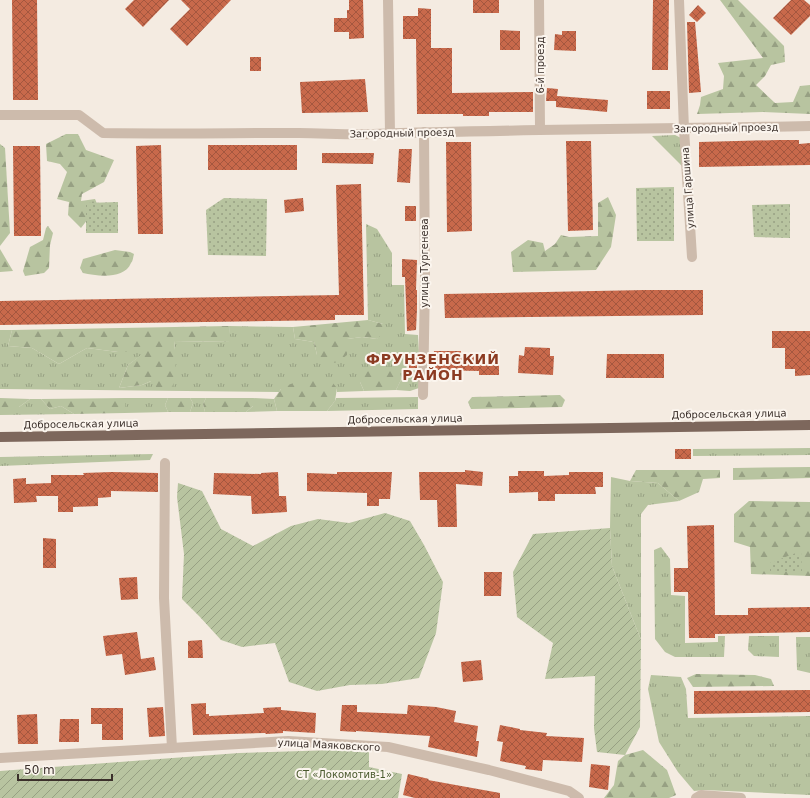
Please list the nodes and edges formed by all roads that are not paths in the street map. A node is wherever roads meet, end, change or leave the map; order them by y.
1 (388, 0) edge
2 (539, 0) edge
3 (679, 0) edge
4 (0, 116) edge
5 (810, 126) edge
6 (684, 128) junction
7 (540, 129) junction
8 (424, 132) junction
9 (390, 133) junction
10 (692, 257) dead end
11 (423, 395) dead end
12 (810, 425) edge
13 (0, 437) edge
14 (165, 463) dead end
15 (172, 748) junction
16 (0, 758) edge
17 (579, 798) edge
18 (696, 798) edge
19 (741, 798) edge

1 - 9 street
2 - 7 street, 6-й проезд
3 - 6 street, улица Гаршина
4 - 9 street, Загородный проезд
5 - 6 street, Загородный проезд
6 - 7 street, Загородный проезд
6 - 10 street, улица Гаршина
7 - 8 street, Загородный проезд
8 - 9 street, Загородный проезд
8 - 11 street, улица Тургенева
12 - 13 main road, Добросельская улица
14 - 15 street
15 - 16 street, улица Маяковского
15 - 17 street, улица Маяковского
18 - 19 street

